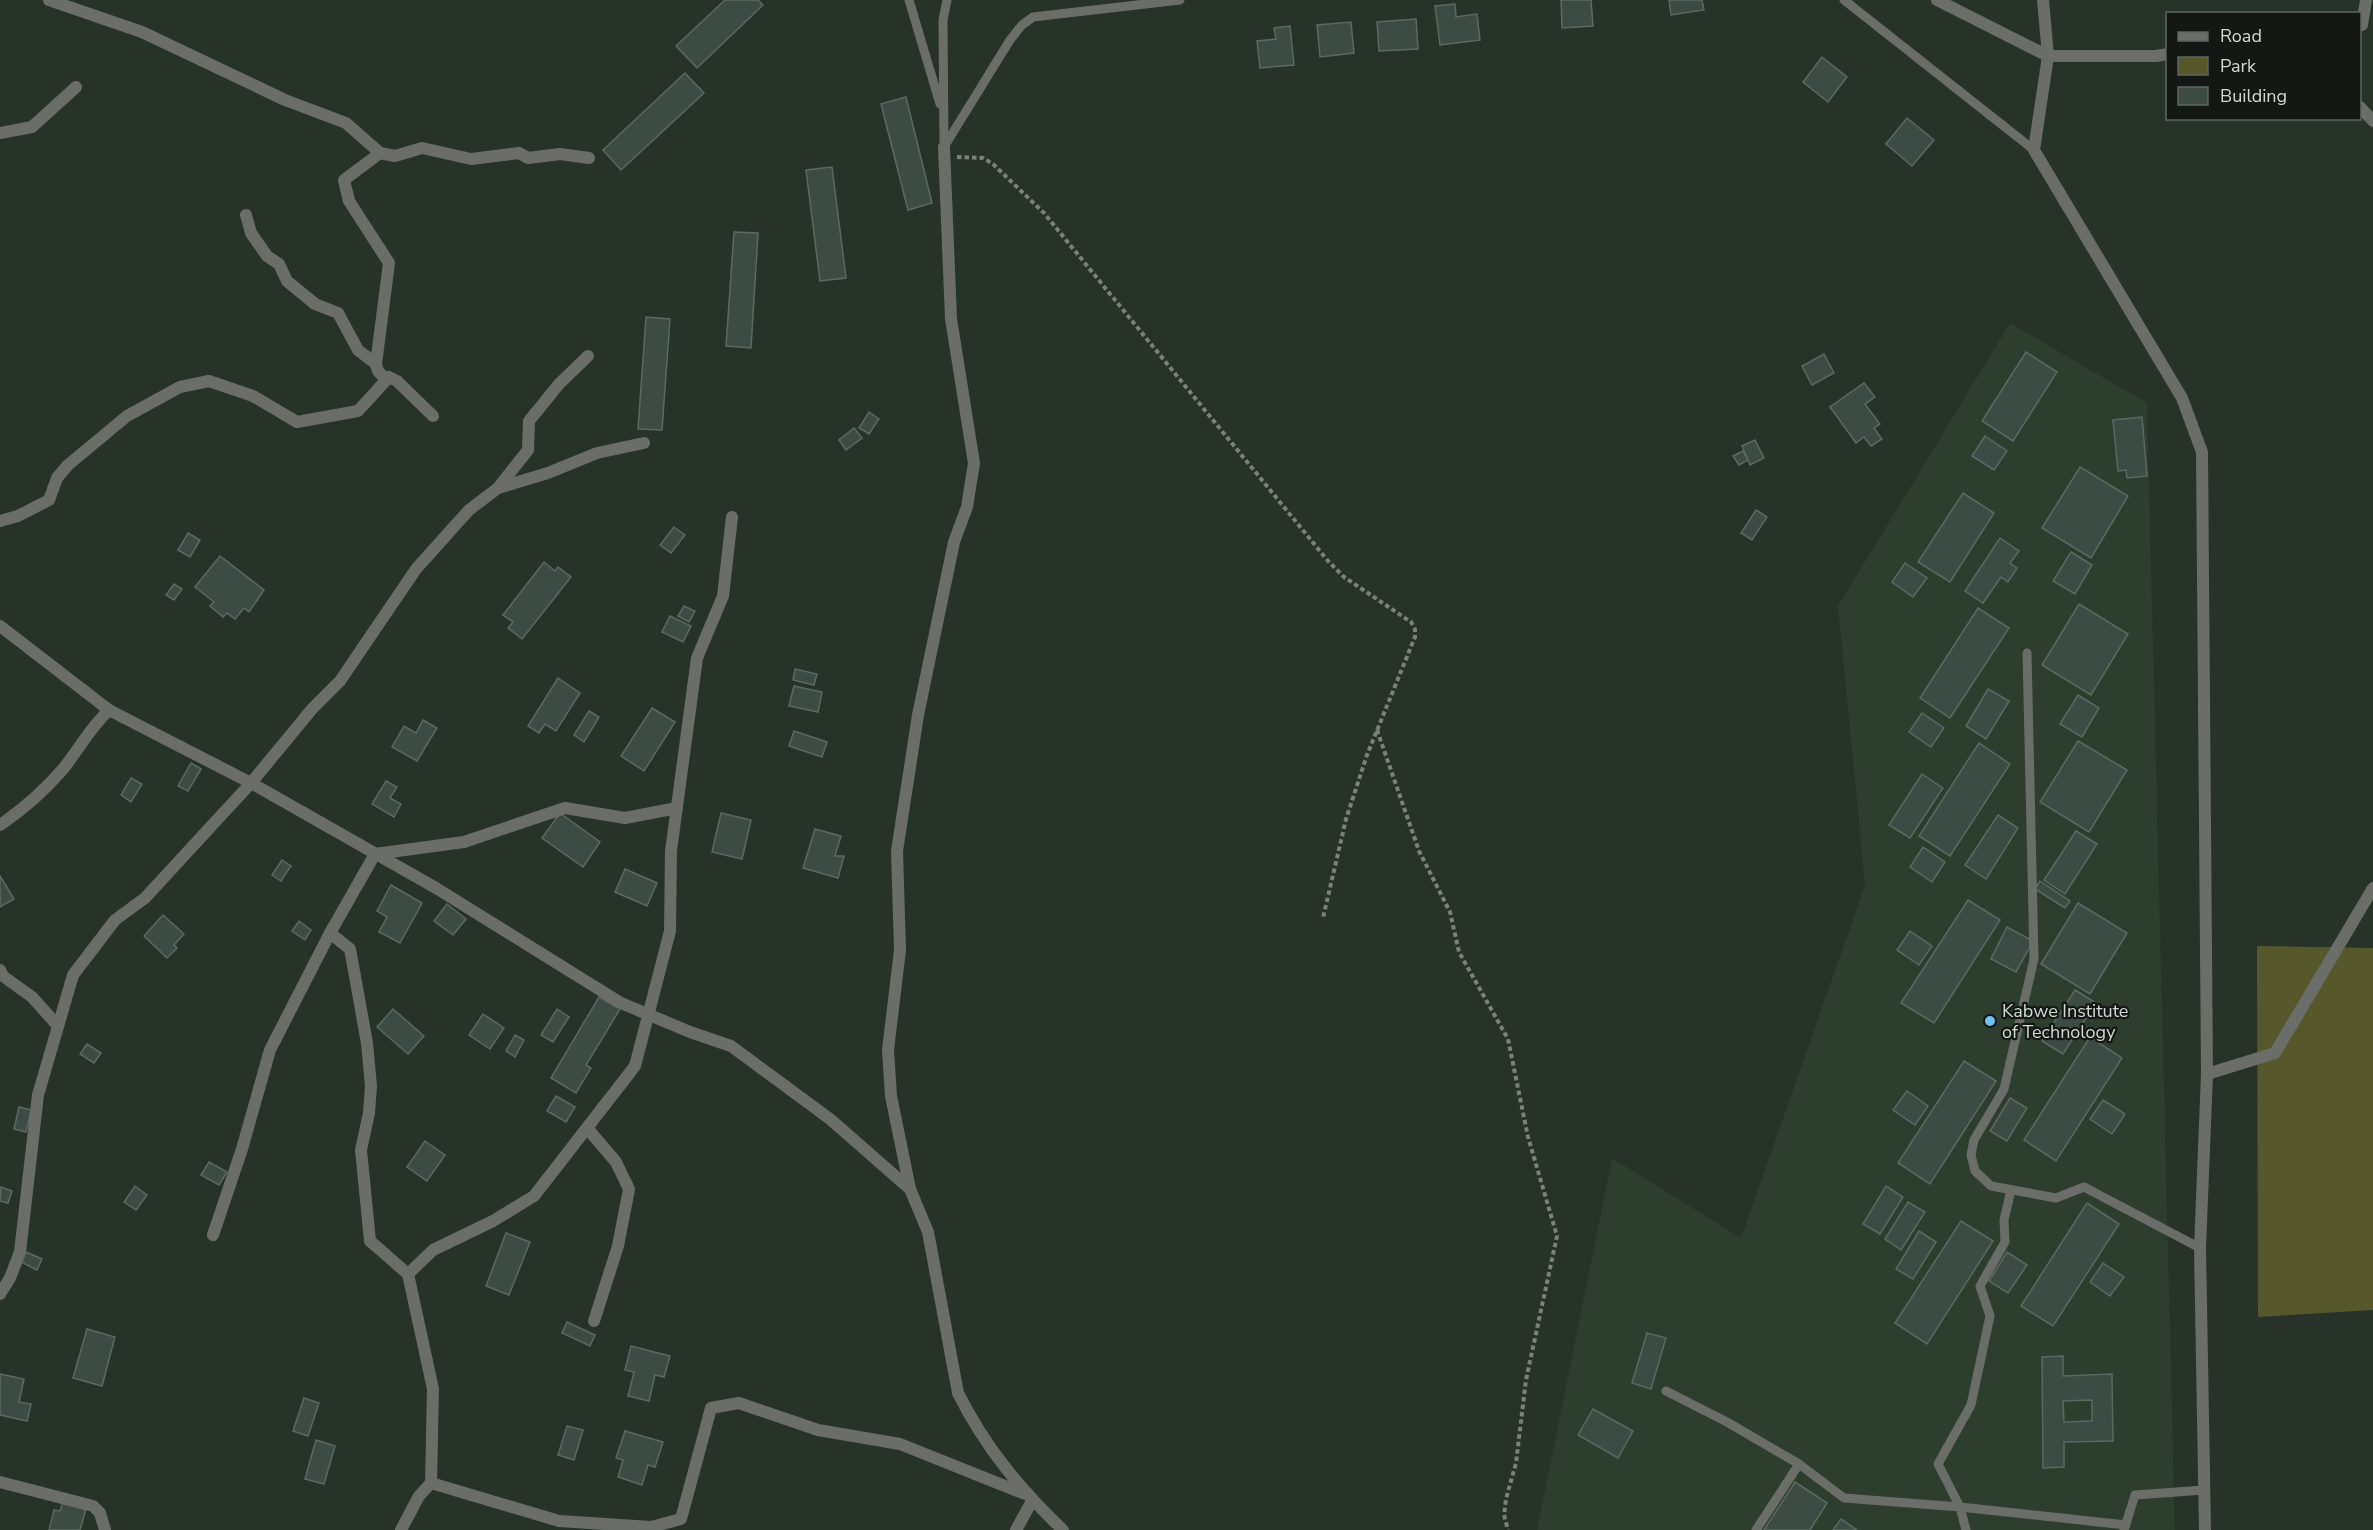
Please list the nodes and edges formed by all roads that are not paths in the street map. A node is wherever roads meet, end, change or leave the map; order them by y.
1 (49, 0) edge
2 (909, 0) edge
3 (947, 0) edge
4 (1180, 0) edge
5 (1844, 0) edge
6 (1937, 0) edge
7 (2043, 0) edge
8 (2366, 0) edge
9 (2365, 25) edge
10 (2166, 54) edge
11 (2048, 56) junction
12 (76, 87) dead end
13 (2361, 108) edge
14 (943, 115) junction
15 (2373, 121) edge
16 (0, 134) edge
17 (2034, 150) junction
18 (945, 152) junction
19 (380, 153) junction
20 (589, 158) dead end
21 (246, 215) dead end
22 (588, 356) dead end
23 (376, 364) junction
24 (386, 380) junction
25 (433, 416) dead end
26 (644, 442) dead end
27 (498, 488) junction
28 (732, 517) dead end
29 (0, 522) edge
30 (0, 626) edge
31 (2027, 652) dead end
32 (109, 710) junction
33 (251, 783) junction
34 (677, 808) junction
35 (0, 825) edge
36 (375, 854) junction
37 (2373, 888) edge
38 (330, 933) junction
39 (1, 975) edge
40 (648, 1014) junction
41 (58, 1026) junction
42 (2207, 1074) junction
43 (587, 1128) junction
44 (910, 1189) junction
45 (2011, 1190) junction
46 (213, 1235) dead end
47 (2200, 1248) junction
48 (408, 1274) junction
49 (0, 1294) edge
50 (594, 1321) dead end
51 (1665, 1390) dead end
52 (1799, 1464) junction
53 (0, 1482) edge
54 (431, 1483) junction
55 (2205, 1490) junction
56 (1029, 1498) junction
57 (1960, 1507) junction
58 (2125, 1527) edge
59 (105, 1530) edge
60 (401, 1530) edge
61 (1016, 1530) edge
62 (1063, 1530) edge
63 (1756, 1530) edge
64 (1966, 1530) edge
65 (2205, 1530) edge

1 - 19 street
2 - 14 lane
3 - 14 lane
4 - 18 lane
5 - 17 lane
6 - 11 street
7 - 11 street
8 - 9 street
10 - 11 street
11 - 17 street
12 - 16 street
13 - 15 street
14 - 18 lane
17 - 42 street
18 - 44 street
19 - 20 street
19 - 23 street
21 - 23 street
22 - 27 street
23 - 24 street
24 - 25 street
24 - 29 street
26 - 27 street
27 - 33 street
28 - 34 street
30 - 32 street
31 - 45 lane
32 - 33 street
32 - 35 street
33 - 36 street
33 - 41 street
34 - 36 street
34 - 40 street
36 - 38 street
36 - 40 street
37 - 42 street
38 - 46 street
38 - 48 street
39 - 41 street
40 - 43 street
40 - 44 street
41 - 49 street
42 - 47 street
43 - 48 street
43 - 50 street
44 - 56 street
45 - 47 lane
45 - 57 lane
47 - 55 street
48 - 54 street
51 - 52 lane
52 - 57 lane
52 - 63 lane
53 - 59 street
54 - 56 street
54 - 60 street
55 - 58 lane
55 - 65 street
56 - 61 street
56 - 62 street
57 - 58 lane
57 - 64 lane

